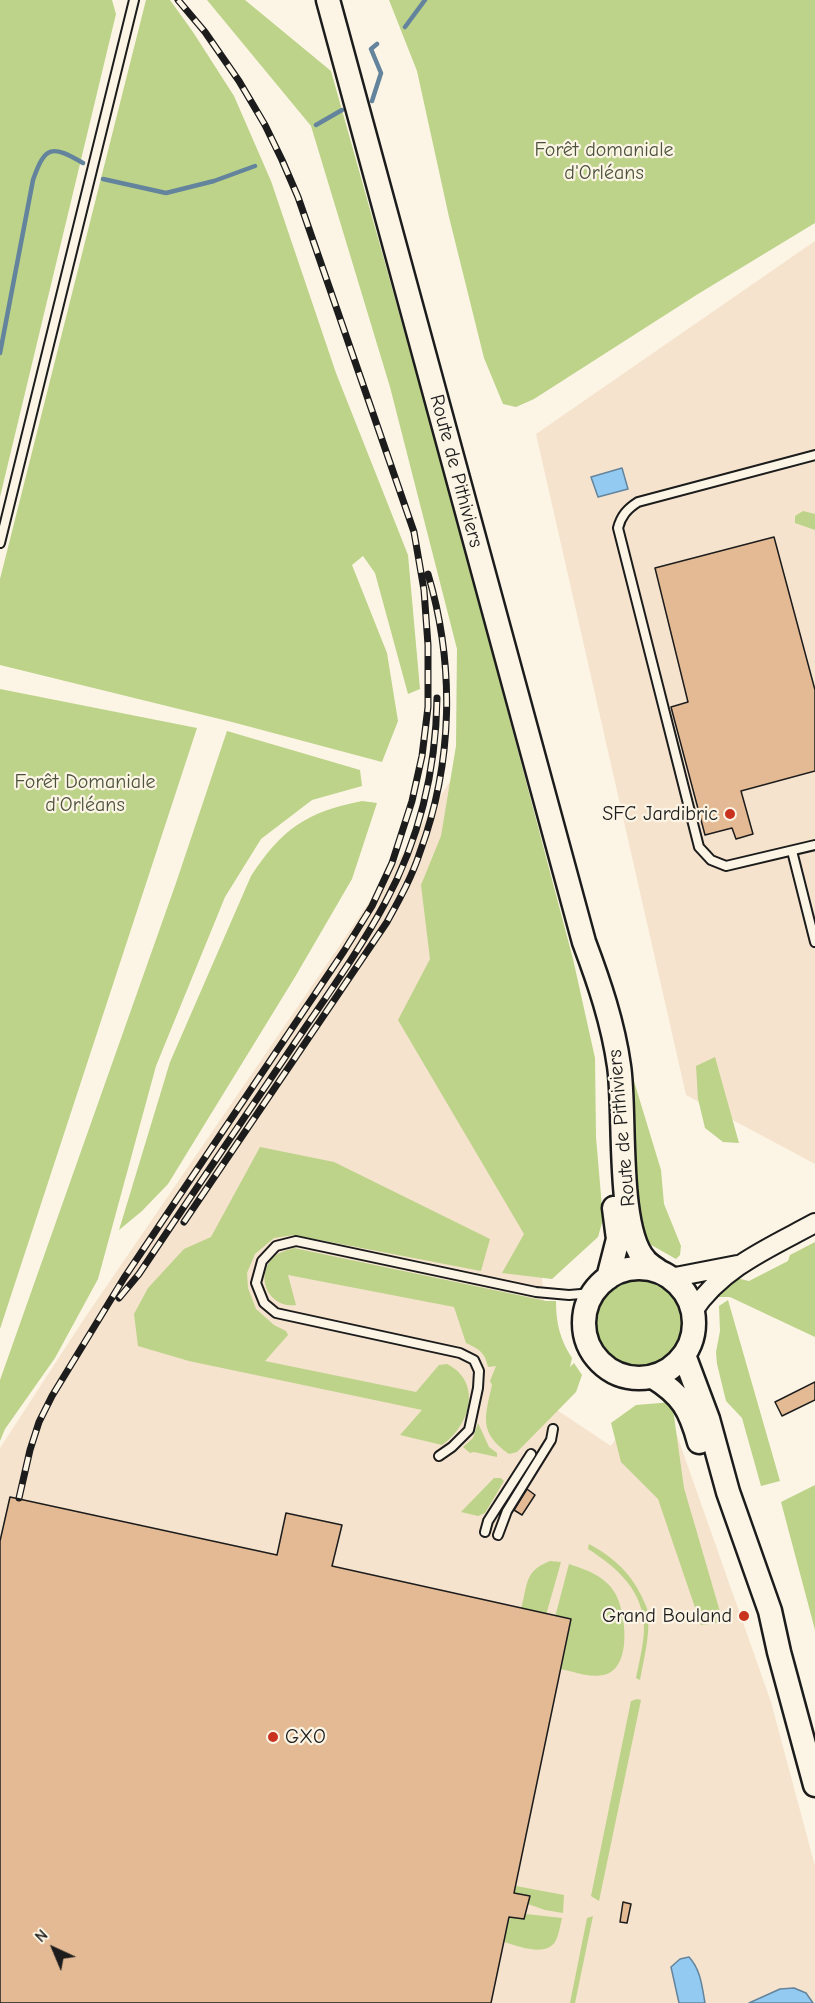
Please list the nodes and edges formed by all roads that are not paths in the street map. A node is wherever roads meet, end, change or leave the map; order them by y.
1 (134, 0) edge
2 (328, 0) edge
3 (815, 455) edge
4 (0, 543) edge
5 (815, 845) edge
6 (792, 851) junction
7 (584, 942) junction
8 (815, 942) edge
9 (815, 1223) edge
10 (739, 1265) junction
11 (665, 1275) junction
12 (601, 1285) junction
13 (693, 1311) junction
14 (684, 1355) junction
15 (653, 1377) junction
16 (553, 1429) dead end
17 (531, 1454) dead end
18 (439, 1456) dead end
19 (485, 1532) dead end
20 (498, 1535) dead end
21 (779, 1652) junction
22 (815, 1785) edge

1 - 4 lane
2 - 7 main road, Route de Pithiviers
3 - 6 lane
5 - 6 lane
6 - 8 lane
7 - 11 main road, Route de Pithiviers
7 - 12 main road, Route de Pithiviers
9 - 10 street
10 - 11 street
10 - 13 street
11 - 12 main road
11 - 13 main road
12 - 15 main road
12 - 18 lane
13 - 14 main road
14 - 15 main road
14 - 21 main road
15 - 21 main road
16 - 20 lane
17 - 19 lane
21 - 22 main road

